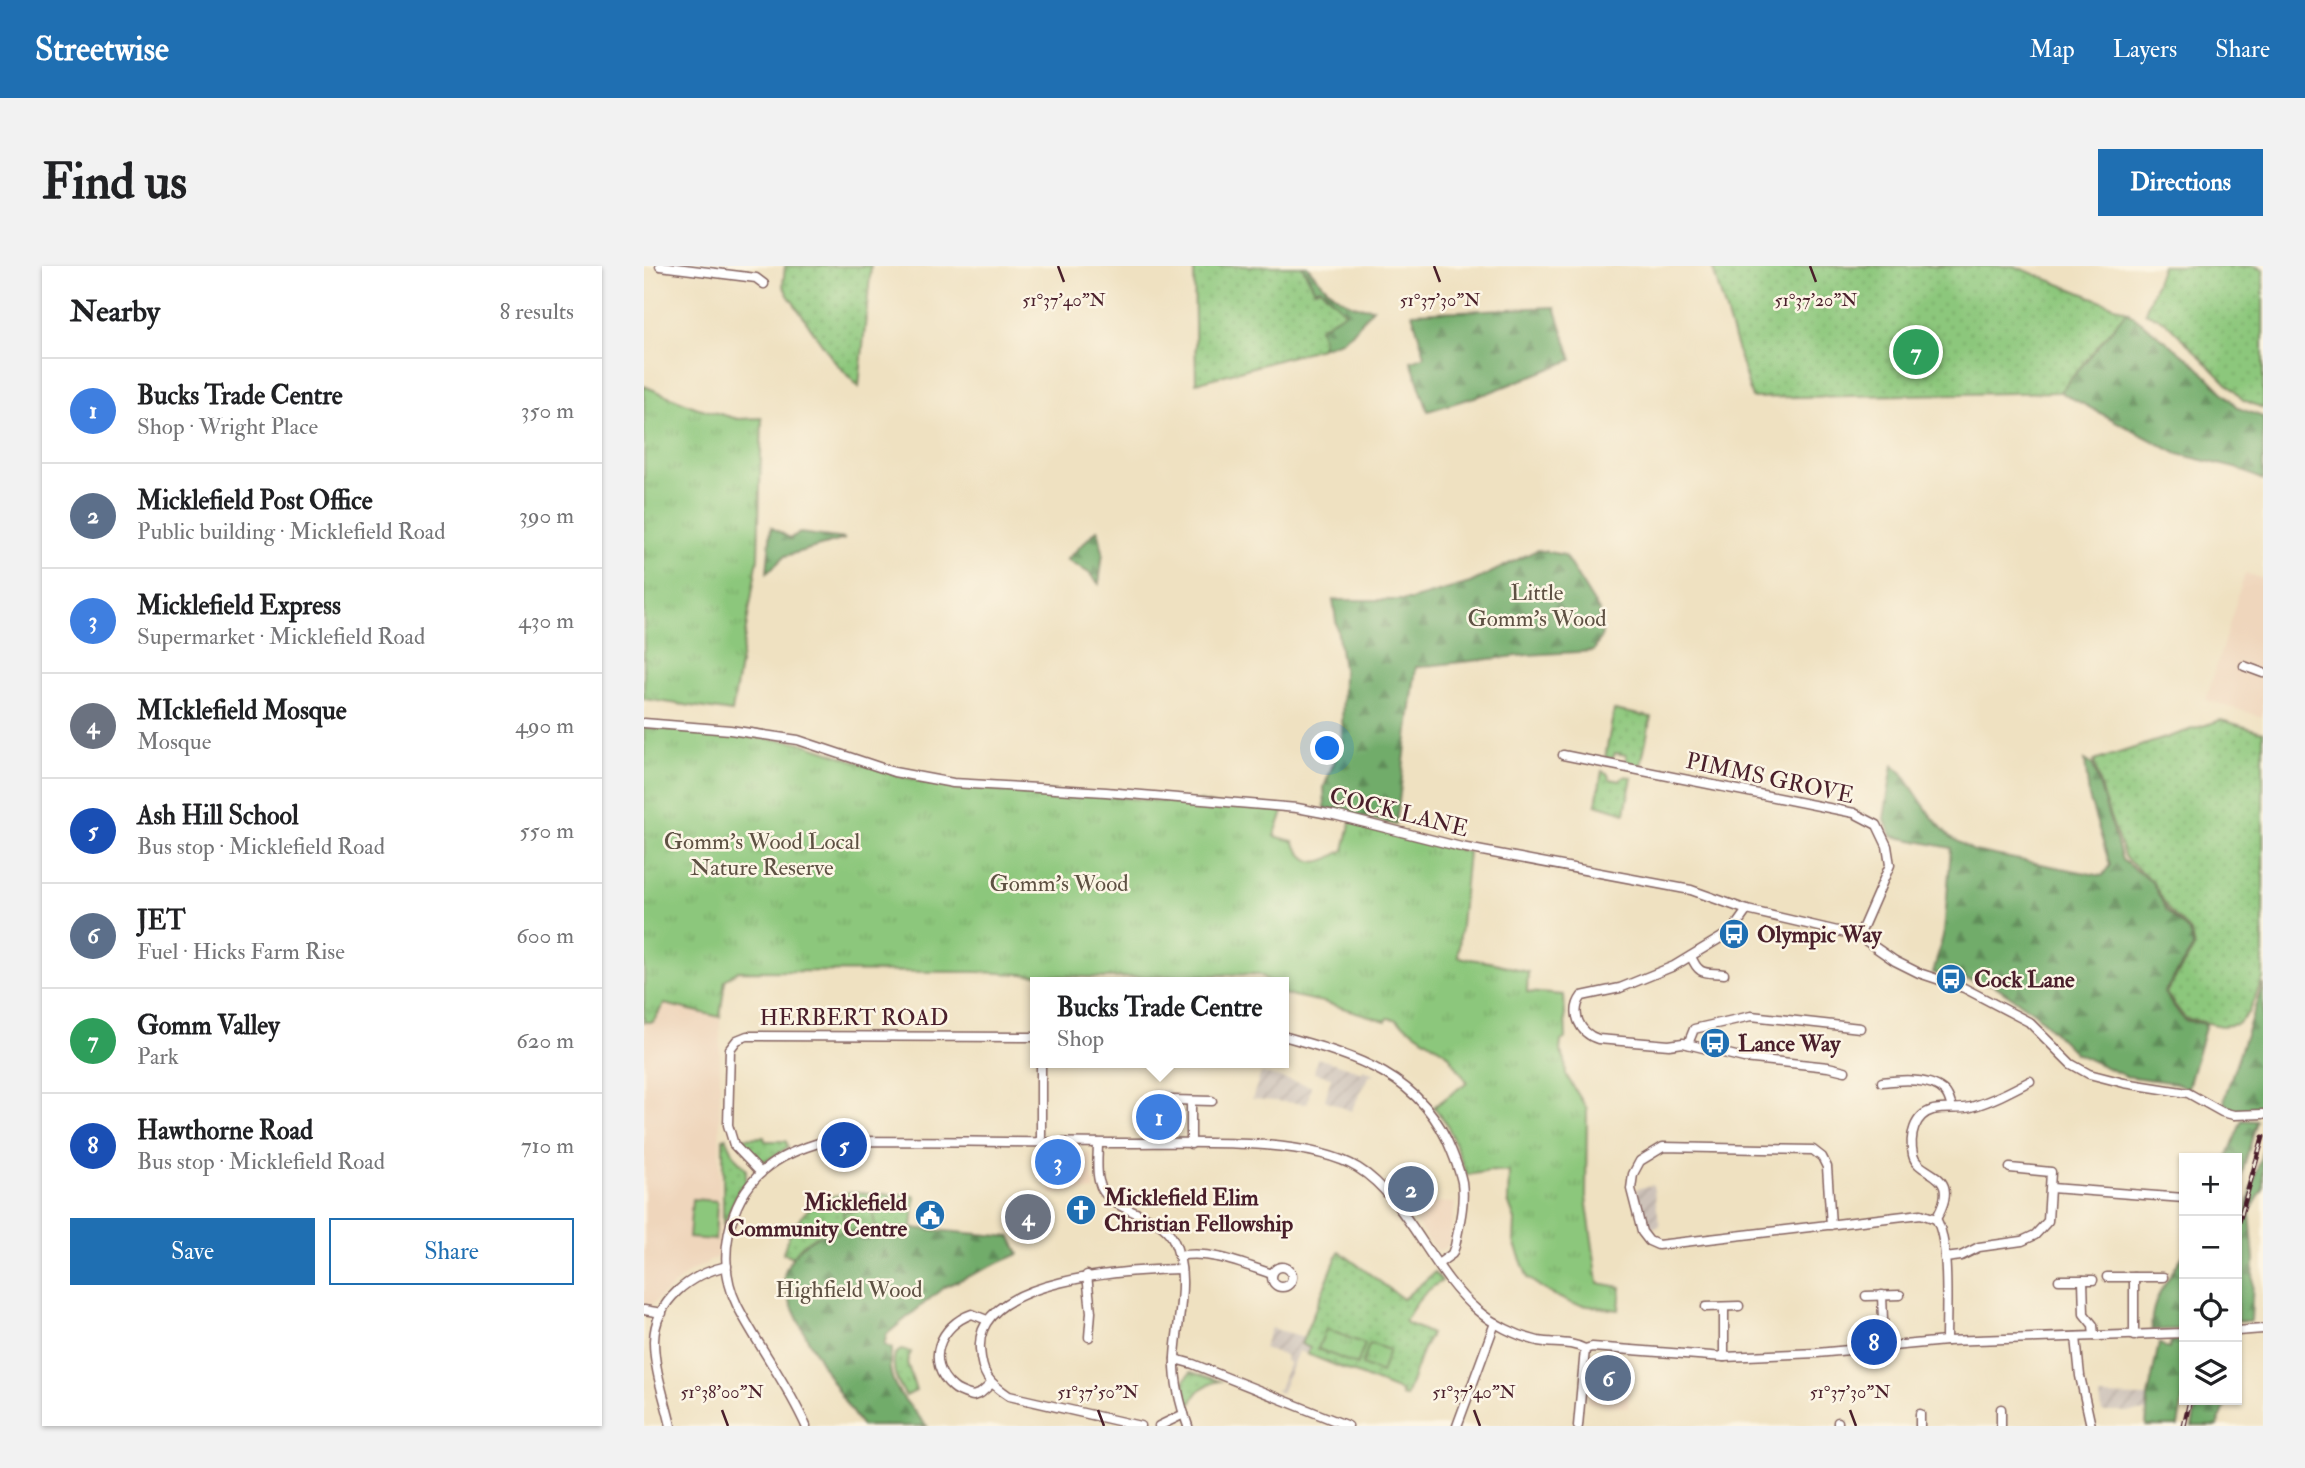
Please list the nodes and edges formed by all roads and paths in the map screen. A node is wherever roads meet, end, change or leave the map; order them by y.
1 (660, 266) edge
2 (765, 284) dead end
3 (2244, 666) dead end
4 (2263, 673) edge
5 (644, 723) edge
6 (1563, 755) dead end
7 (1747, 910) junction
8 (1859, 936) junction
9 (1691, 956) junction
10 (1724, 974) dead end
11 (1860, 1028) dead end
12 (1030, 1037) edge
13 (1289, 1039) edge
14 (1688, 1044) junction
15 (1041, 1068) edge
16 (1845, 1071) dead end
17 (2030, 1081) dead end
18 (1882, 1082) dead end
19 (1172, 1100) dead end
20 (1191, 1101) junction
21 (1212, 1101) dead end
22 (1952, 1108) junction
23 (2263, 1114) edge
24 (1041, 1142) junction
25 (1098, 1143) junction
26 (1191, 1144) junction
27 (2010, 1168) dead end
28 (761, 1173) junction
29 (2051, 1188) junction
30 (2179, 1198) edge
31 (1936, 1219) junction
32 (1831, 1225) junction
33 (1179, 1256) junction
34 (1945, 1258) junction
35 (1438, 1265) junction
36 (727, 1266) junction
37 (1181, 1269) junction
38 (1272, 1274) dead end
39 (1087, 1275) junction
40 (2107, 1277) dead end
41 (2134, 1277) junction
42 (2163, 1277) dead end
43 (2059, 1280) dead end
44 (2083, 1280) junction
45 (2094, 1280) dead end
46 (1882, 1295) junction
47 (1900, 1295) dead end
48 (1866, 1296) dead end
49 (1739, 1306) dead end
50 (1706, 1307) dead end
51 (1724, 1307) junction
52 (644, 1310) edge
53 (662, 1313) junction
54 (987, 1320) junction
55 (1495, 1323) junction
56 (2263, 1329) edge
57 (2242, 1331) edge
58 (2179, 1333) edge
59 (2094, 1336) junction
60 (2134, 1336) junction
61 (1089, 1337) dead end
62 (2076, 1337) junction
63 (1946, 1341) junction
64 (1884, 1346) junction
65 (1585, 1349) junction
66 (1724, 1357) junction
67 (1175, 1359) junction
68 (991, 1384) junction
69 (2001, 1409) dead end
70 (1184, 1414) junction
71 (1920, 1414) dead end
72 (671, 1426) edge
73 (806, 1426) edge
74 (1140, 1426) edge
75 (1160, 1426) edge
76 (1188, 1426) edge
77 (1348, 1426) edge
78 (1458, 1426) edge
79 (1578, 1426) edge
80 (1920, 1426) edge
81 (2001, 1426) edge
82 (2091, 1426) edge

1 - 2 street
3 - 4 street
5 - 7 street, COCK LANE
6 - 8 street, PIMMS GROVE
7 - 8 street, COCK LANE
7 - 9 street
8 - 23 street, COCK LANE
9 - 10 street
9 - 14 street
11 - 14 street
12 - 28 street, HERBERT ROAD
13 - 35 street
14 - 16 street
15 - 24 street
17 - 22 street
18 - 22 street
19 - 20 street
20 - 21 street
20 - 26 street
22 - 31 street
24 - 25 street
24 - 28 street
25 - 26 street
25 - 33 street
26 - 35 street
27 - 29 street
28 - 36 street
29 - 30 street
29 - 34 street
31 - 32 street
31 - 34 street
32 - 32 street
33 - 37 street
33 - 38 street
34 - 63 street
35 - 55 street
36 - 53 street
36 - 73 street
37 - 39 street
37 - 67 street
39 - 54 street
39 - 61 street
40 - 41 street
41 - 42 street
41 - 60 street
43 - 44 street
44 - 45 street
44 - 59 street
46 - 47 street
46 - 48 street
46 - 64 street
49 - 51 street
50 - 51 street
51 - 66 street
52 - 53 street
53 - 72 street
54 - 68 street
54 - 68 street
55 - 65 street
55 - 78 street
56 - 57 street
58 - 60 street
59 - 60 street
59 - 62 street
62 - 63 street
62 - 82 street
63 - 64 street
64 - 66 street
65 - 66 street
65 - 79 street
67 - 70 street
67 - 77 street
68 - 74 street
69 - 81 street
70 - 75 street
70 - 76 street
71 - 80 street

